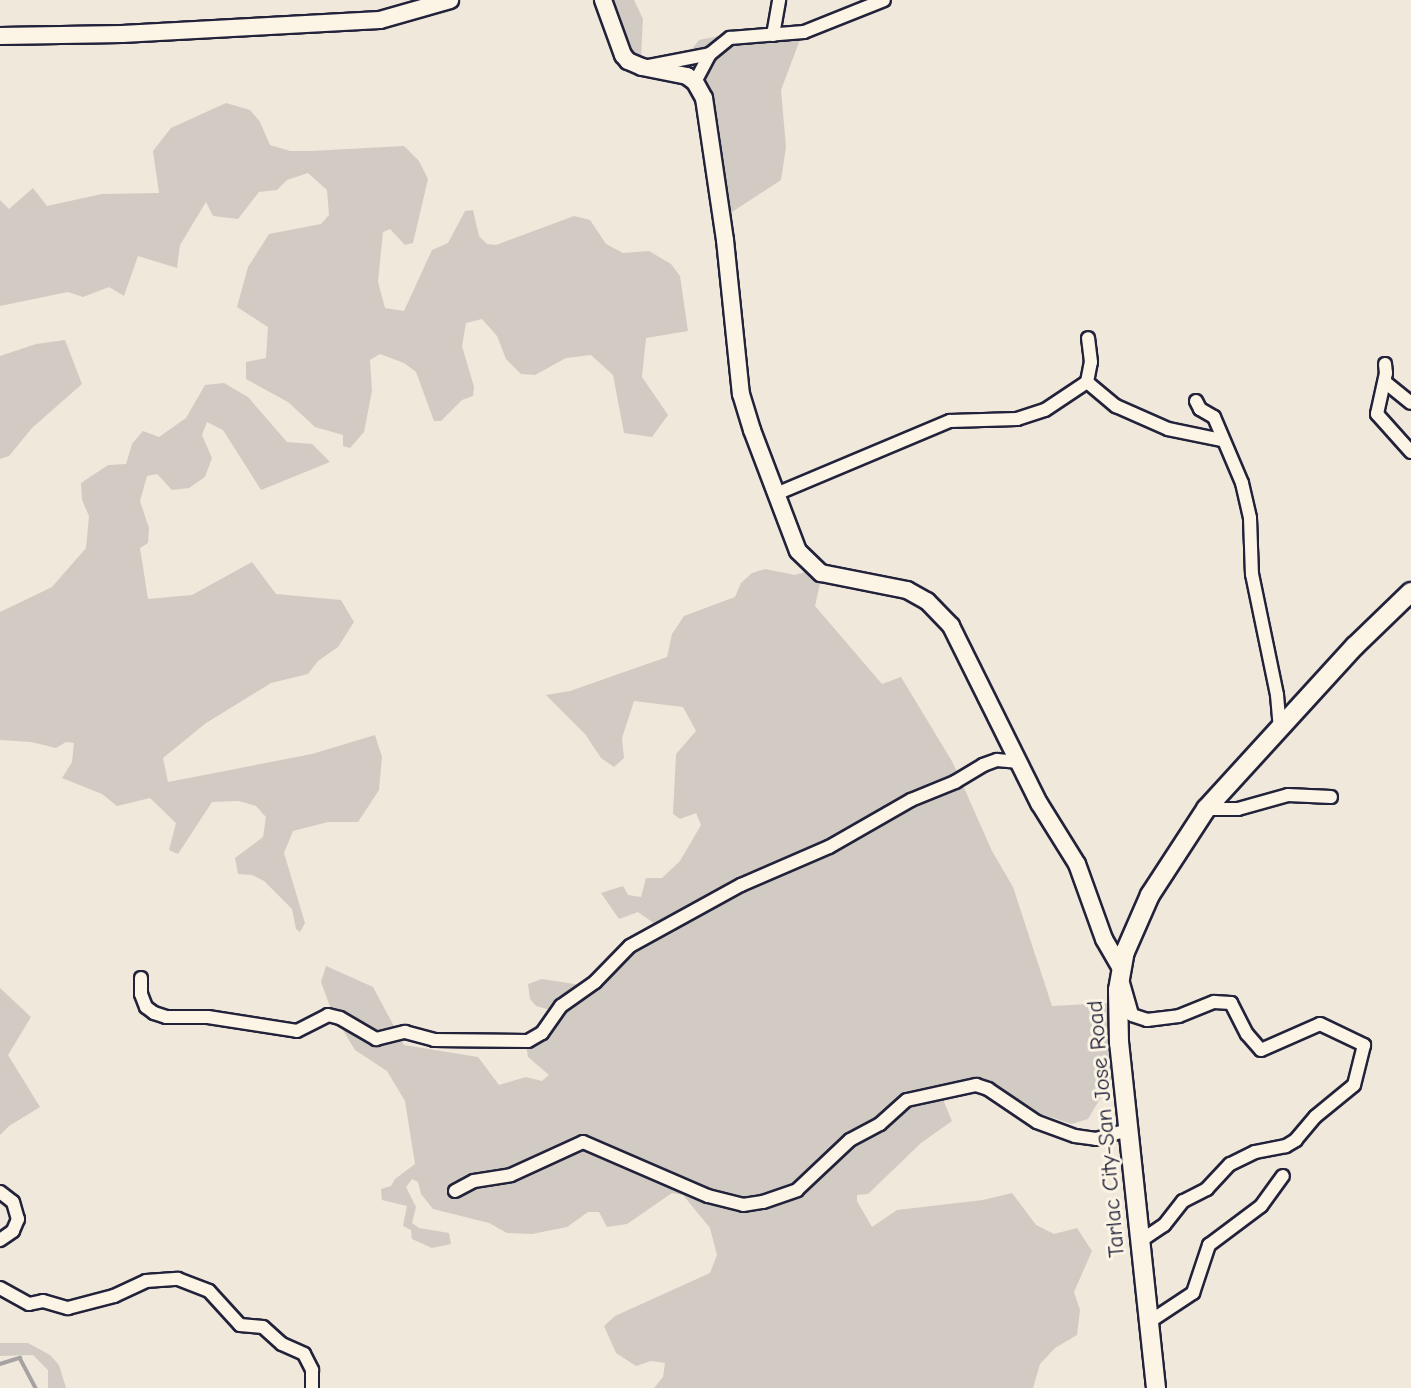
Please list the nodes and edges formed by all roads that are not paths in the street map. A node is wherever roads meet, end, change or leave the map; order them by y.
1 (450, 0) edge
2 (603, 0) edge
3 (779, 0) edge
4 (884, 0) edge
5 (774, 35) junction
6 (0, 36) edge
7 (710, 54) junction
8 (642, 67) junction
9 (695, 82) junction
10 (1088, 338) dead end
11 (1385, 364) dead end
12 (1087, 382) junction
13 (1385, 382) junction
14 (1196, 401) dead end
15 (1411, 403) edge
16 (1221, 440) junction
17 (1411, 453) edge
18 (776, 494) junction
19 (1411, 592) edge
20 (1280, 727) junction
21 (1020, 762) junction
22 (1331, 797) dead end
23 (1206, 809) junction
24 (1120, 971) junction
25 (141, 978) dead end
26 (1127, 1130) junction
27 (1283, 1176) dead end
28 (455, 1191) dead end
29 (0, 1192) edge
30 (0, 1240) edge
31 (1140, 1241) junction
32 (0, 1289) edge
33 (1149, 1322) junction
34 (312, 1388) edge
35 (1156, 1388) edge

1 - 6 street
2 - 8 street
3 - 5 street
4 - 5 street
5 - 7 street
7 - 8 street
7 - 9 street
8 - 9 street
9 - 18 street
10 - 12 street
11 - 13 street
12 - 16 street
12 - 18 street
13 - 15 street
13 - 17 street
14 - 16 street
16 - 20 street
18 - 21 street
19 - 20 main road, Tarlac City-San Jose Road
20 - 23 main road, Tarlac City-San Jose Road
21 - 24 street
21 - 25 street
22 - 23 street
23 - 24 main road, Tarlac City-San Jose Road
24 - 26 main road, Tarlac City-San Jose Road
24 - 31 street
26 - 28 street
26 - 31 main road, Tarlac City-San Jose Road
27 - 33 street
29 - 30 street
31 - 33 main road, Tarlac City-San Jose Road
32 - 34 street
33 - 35 main road, Tarlac City-San Jose Road

